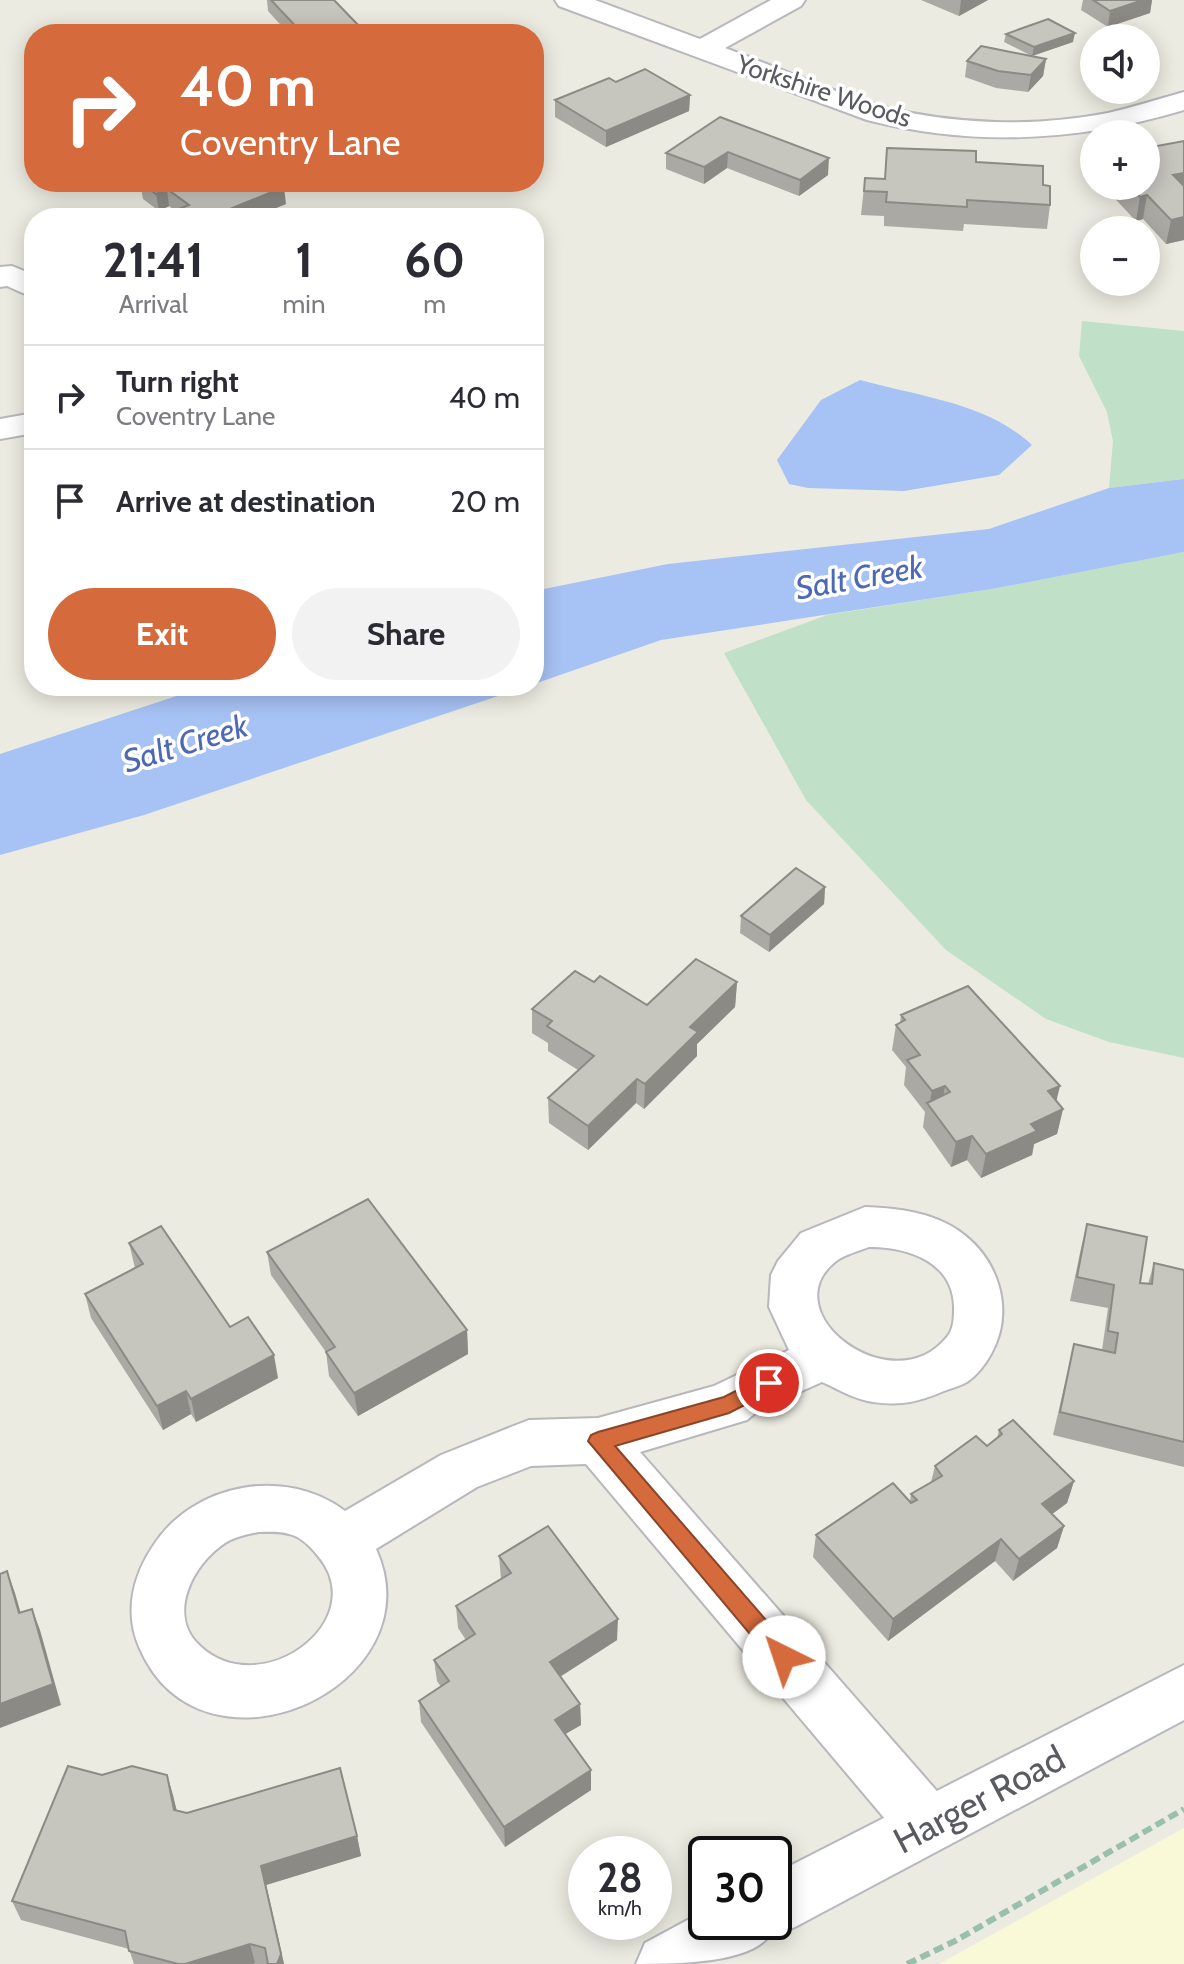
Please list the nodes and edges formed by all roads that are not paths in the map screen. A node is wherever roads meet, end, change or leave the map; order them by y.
1 (569, 0) edge
2 (791, 0) edge
3 (700, 50) junction
4 (1184, 101) edge
5 (0, 277) edge
6 (24, 283) edge
7 (24, 425) edge
8 (0, 429) edge
9 (824, 1358) dead end
10 (598, 1441) junction
11 (342, 1541) dead end
12 (1184, 1691) edge
13 (928, 1825) junction
14 (792, 1897) edge
15 (711, 1940) edge
16 (666, 1964) edge

1 - 3 street, Yorkshire Woods
2 - 3 street, Yorkshire Woods
3 - 4 street, Yorkshire Woods
5 - 6 street
7 - 8 street
9 - 10 street
10 - 11 street
10 - 13 street
12 - 13 street, Harger Road
13 - 14 street, Harger Road
15 - 16 street

